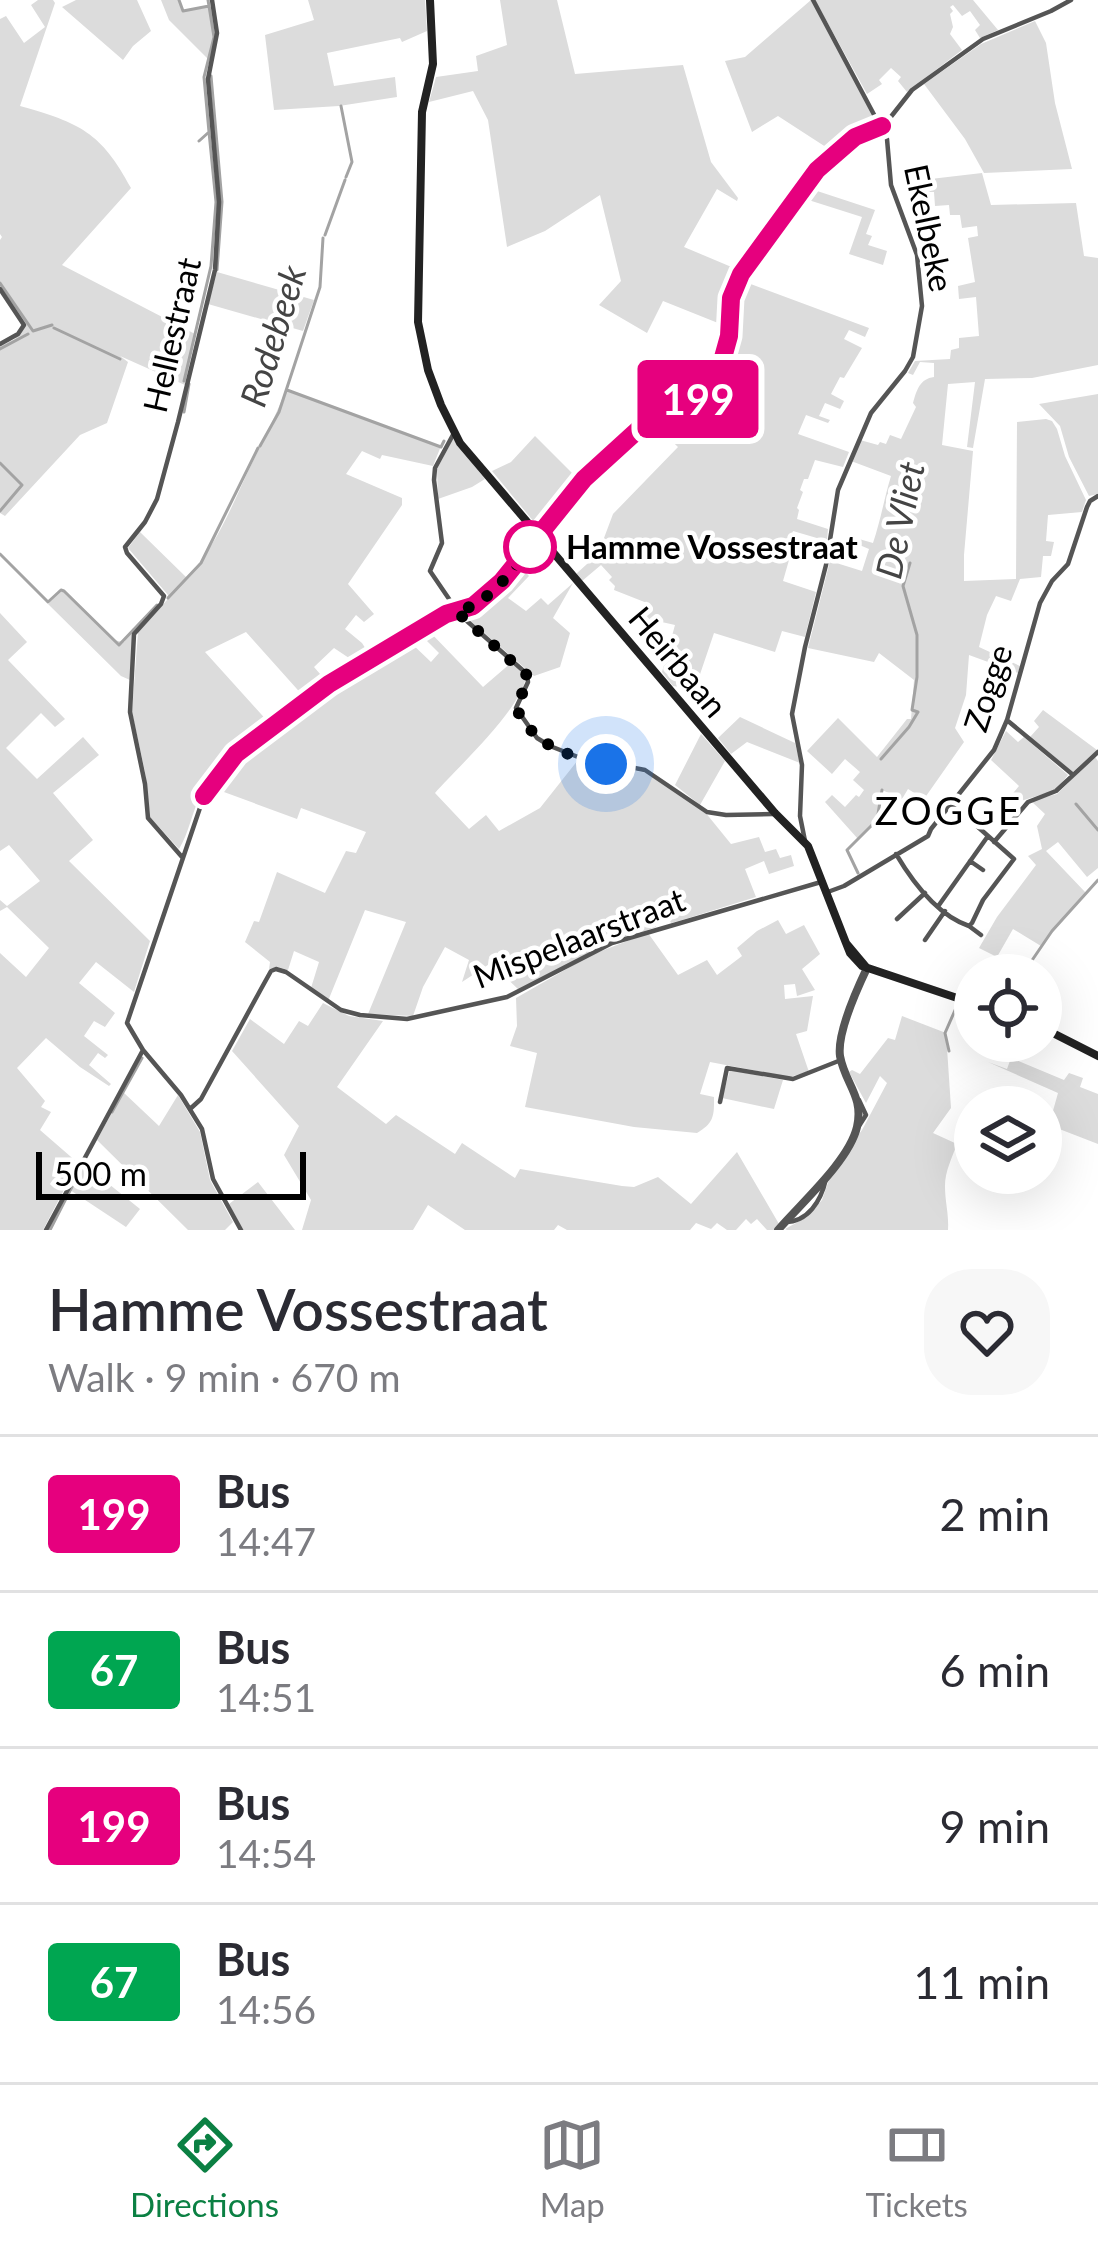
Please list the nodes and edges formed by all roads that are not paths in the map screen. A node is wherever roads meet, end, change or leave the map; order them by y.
1 (212, 0) edge
2 (430, 0) edge
3 (812, 0) edge
4 (1071, 0) edge
5 (882, 126) junction
6 (0, 289) edge
7 (0, 344) edge
8 (454, 434) junction
9 (1098, 496) edge
10 (539, 537) junction
11 (456, 611) junction
12 (1007, 720) junction
13 (1098, 752) edge
14 (1072, 774) junction
15 (952, 804) junction
16 (775, 813) junction
17 (800, 817) junction
18 (794, 831) junction
19 (991, 839) junction
20 (805, 841) junction
21 (896, 854) junction
22 (182, 857) junction
23 (970, 861) junction
24 (983, 870) dead end
25 (821, 882) junction
26 (825, 893) junction
27 (925, 893) junction
28 (939, 905) junction
29 (945, 911) junction
30 (897, 919) dead end
31 (968, 926) junction
32 (981, 934) dead end
33 (925, 940) dead end
34 (867, 968) junction
35 (954, 997) edge
36 (1062, 1038) edge
37 (143, 1050) junction
38 (1098, 1056) edge
39 (841, 1060) junction
40 (720, 1102) dead end
41 (190, 1109) junction
42 (781, 1226) edge
43 (46, 1230) edge
44 (241, 1230) edge

1 - 22 street, Hellestraat
2 - 8 main road, Heirbaan
3 - 5 street, Ekelbeke
4 - 5 street
5 - 10 street
5 - 17 street, Ekelbeke
6 - 7 street
8 - 10 main road, Heirbaan
8 - 11 street
9 - 12 street, Zogge
10 - 11 street
10 - 16 main road, Heirbaan
11 - 16 street
11 - 22 street
12 - 14 street
12 - 15 street, Zogge
13 - 14 street
14 - 19 street
15 - 19 street
15 - 21 street, Zogge
16 - 18 main road, Heirbaan
17 - 18 street, Ekelbeke
17 - 20 street, Ekelbeke
18 - 20 main road, Heirbaan
19 - 23 street
19 - 31 street
20 - 25 main road, Heirbaan
21 - 26 street, Zogge
21 - 27 street
22 - 37 street
23 - 24 street
23 - 28 street
25 - 26 main road, Heirbaan
25 - 41 street, Mispelaarstraat
26 - 34 main road, Heirbaan
27 - 28 street
27 - 30 street
28 - 29 street
29 - 31 street
29 - 33 street
31 - 32 street
34 - 35 main road
34 - 39 street
36 - 38 main road
37 - 41 street
37 - 43 street
39 - 40 street
39 - 42 street
41 - 44 street

